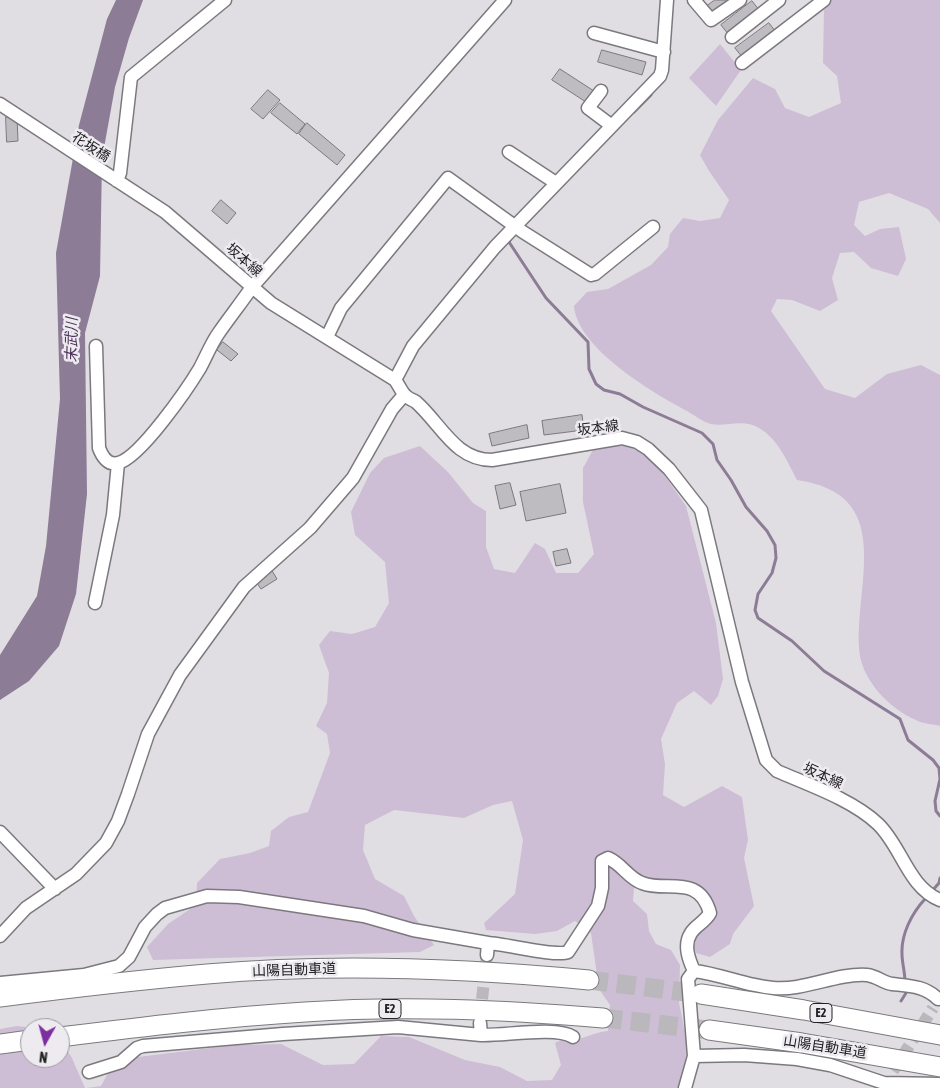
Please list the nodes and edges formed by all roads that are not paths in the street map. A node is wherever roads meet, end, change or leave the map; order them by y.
1 (225, 0) edge
2 (505, 0) edge
3 (667, 0) edge
4 (694, 0) edge
5 (740, 0) edge
6 (779, 0) edge
7 (824, 0) edge
8 (594, 33) dead end
9 (732, 37) dead end
10 (664, 52) junction
11 (742, 63) dead end
12 (601, 91) dead end
13 (0, 104) edge
14 (612, 126) junction
15 (509, 152) dead end
16 (114, 179) junction
17 (556, 183) junction
18 (653, 227) dead end
19 (518, 228) junction
20 (252, 287) junction
21 (327, 337) junction
22 (96, 346) dead end
23 (395, 380) junction
24 (404, 395) junction
25 (118, 463) junction
26 (95, 603) dead end
27 (0, 832) edge
28 (55, 889) junction
29 (940, 900) edge
30 (0, 936) edge
31 (694, 971) junction
32 (589, 980) tunnel mouth
33 (0, 983) edge
34 (701, 994) tunnel mouth
35 (0, 997) edge
36 (937, 1001) edge
37 (603, 1018) tunnel mouth
38 (709, 1030) tunnel mouth
39 (940, 1035) edge
40 (70, 1036) edge
41 (573, 1037) dead end
42 (20, 1041) edge
43 (0, 1044) edge
44 (694, 1056) junction
45 (940, 1067) edge
46 (893, 1071) tunnel mouth
47 (89, 1072) dead end
48 (878, 1083) edge
49 (940, 1084) edge
50 (684, 1088) edge

1 - 16 street
2 - 20 street
3 - 10 street
4 - 5 street
6 - 9 street
7 - 11 street
8 - 10 street
10 - 14 street
12 - 14 street
13 - 16 street, 花坂橋
14 - 17 street
15 - 17 street
16 - 20 street, 坂本線
17 - 19 street
18 - 19 street
19 - 21 street
19 - 23 street
20 - 21 street, 坂本線
20 - 25 street
21 - 23 street, 坂本線
22 - 25 street
23 - 24 street, 坂本線
24 - 28 street
24 - 29 street, 坂本線
25 - 26 street
27 - 28 street
28 - 30 street
31 - 33 street
31 - 36 street
31 - 44 street
32 - 35 highway, 山陽自動車道
34 - 39 highway, E2
37 - 40 highway, E2
38 - 45 highway, 山陽自動車道
41 - 47 street
42 - 43 highway
44 - 48 street
44 - 50 street
46 - 48 street
48 - 49 street

